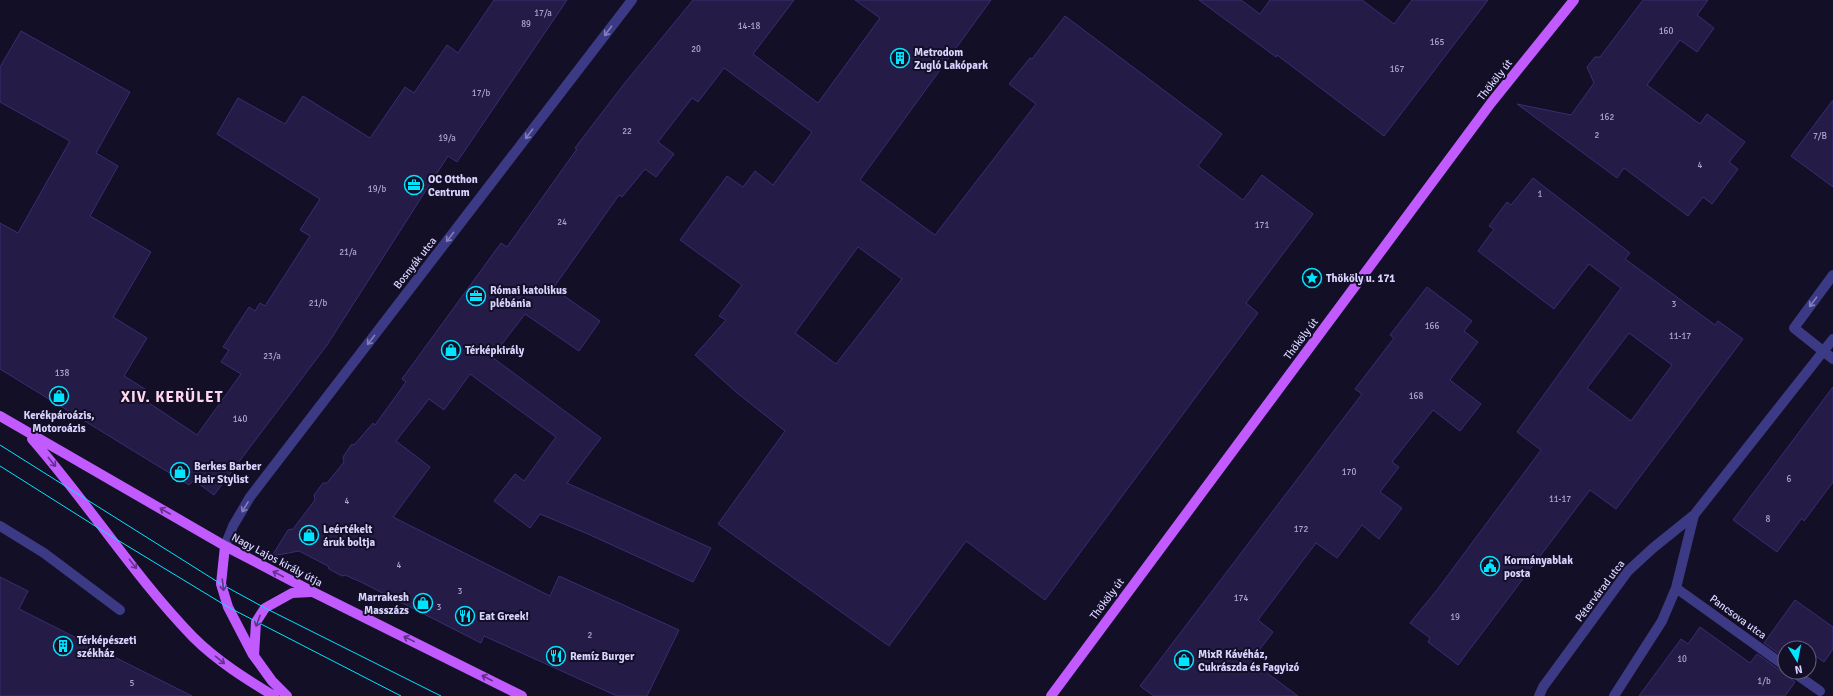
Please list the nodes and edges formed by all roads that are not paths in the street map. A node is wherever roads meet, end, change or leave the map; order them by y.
1 (632, 0) edge
2 (1574, 0) edge
3 (1833, 275) edge
4 (1833, 339) edge
5 (1824, 351) junction
6 (1833, 358) edge
7 (0, 416) edge
8 (27, 433) junction
9 (1694, 515) junction
10 (0, 526) edge
11 (225, 546) junction
12 (1676, 588) junction
13 (313, 592) junction
14 (120, 610) dead end
15 (254, 656) junction
16 (1777, 660) edge
17 (1804, 680) edge
18 (1820, 691) dead end
19 (274, 696) edge
20 (288, 696) edge
21 (522, 696) edge
22 (1051, 696) edge
23 (1539, 696) edge
24 (1614, 696) edge

1 -> 11 street, Bosnyák utca
2 - 22 main road, Thököly út
3 -> 5 street
4 - 5 street, Pétervárad utca
5 - 6 street
5 - 9 street, Pétervárad utca
7 - 8 main road, Nagy Lajos király útja
11 -> 8 main road, Nagy Lajos király útja
8 -> 19 main road, Nagy Lajos király útja
9 - 12 street, Pétervárad utca
9 - 23 street, Pétervárad utca
10 - 14 street
13 -> 11 main road, Nagy Lajos király útja
11 -> 15 main road
12 - 16 street, Pancsova utca
12 - 24 street, Pétervárad utca
13 -> 15 main road
21 -> 13 main road, Nagy Lajos király útja
15 - 20 main road
17 - 18 street

